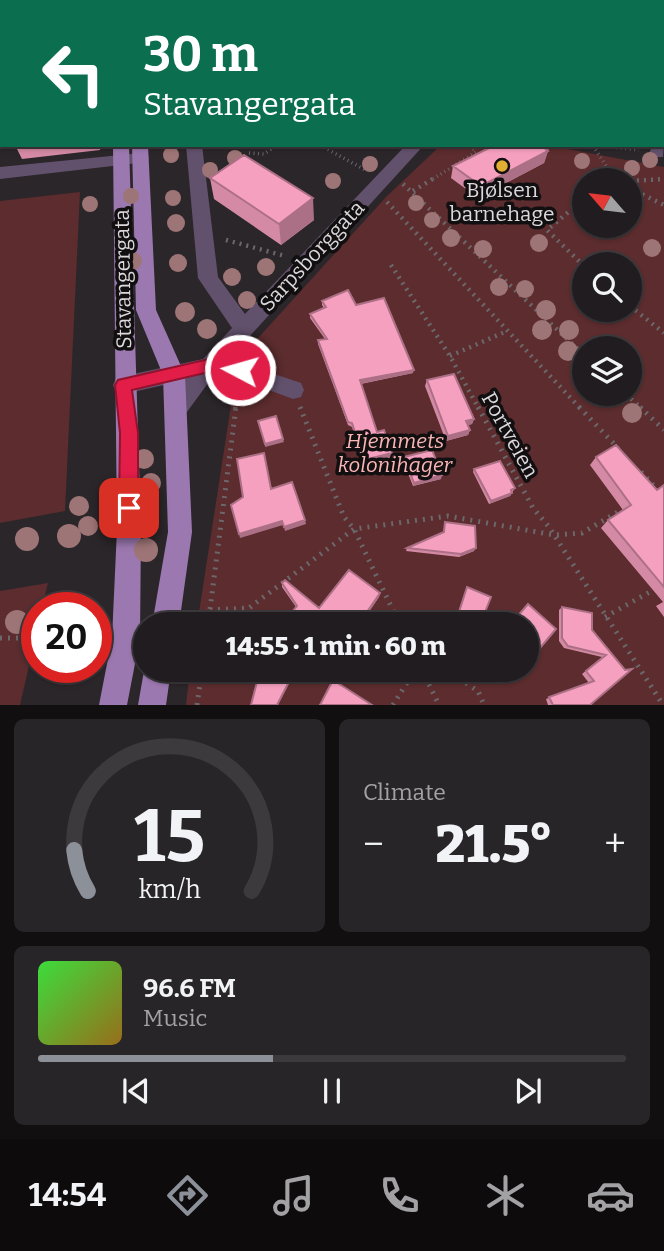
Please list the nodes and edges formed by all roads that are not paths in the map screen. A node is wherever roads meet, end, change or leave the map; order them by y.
1 (194, 147) edge
2 (414, 147) edge
3 (131, 152) edge
4 (249, 153) road end
5 (0, 173) edge
6 (199, 189) junction
7 (244, 329) junction
8 (209, 366) junction
9 (174, 374) junction
10 (124, 385) junction
11 (293, 390) road end
12 (176, 409) junction
13 (167, 612) edge
14 (155, 682) edge
15 (113, 705) edge
16 (152, 705) edge

1 - 6 street
2 - 7 street, Sarpsborggata
3 - 5 street
3 - 9 main road, Stavangergata
3 - 10 main road, Stavangergata
4 - 6 street
6 - 7 street
7 - 8 street, Sarpsborggata
8 - 9 street
8 - 11 street
8 - 12 street, Sarpsborggata
9 - 10 street
9 - 12 main road, Stavangergata
10 - 15 main road, Stavangergata
12 - 13 main road, Stavangergata
14 - 16 main road

